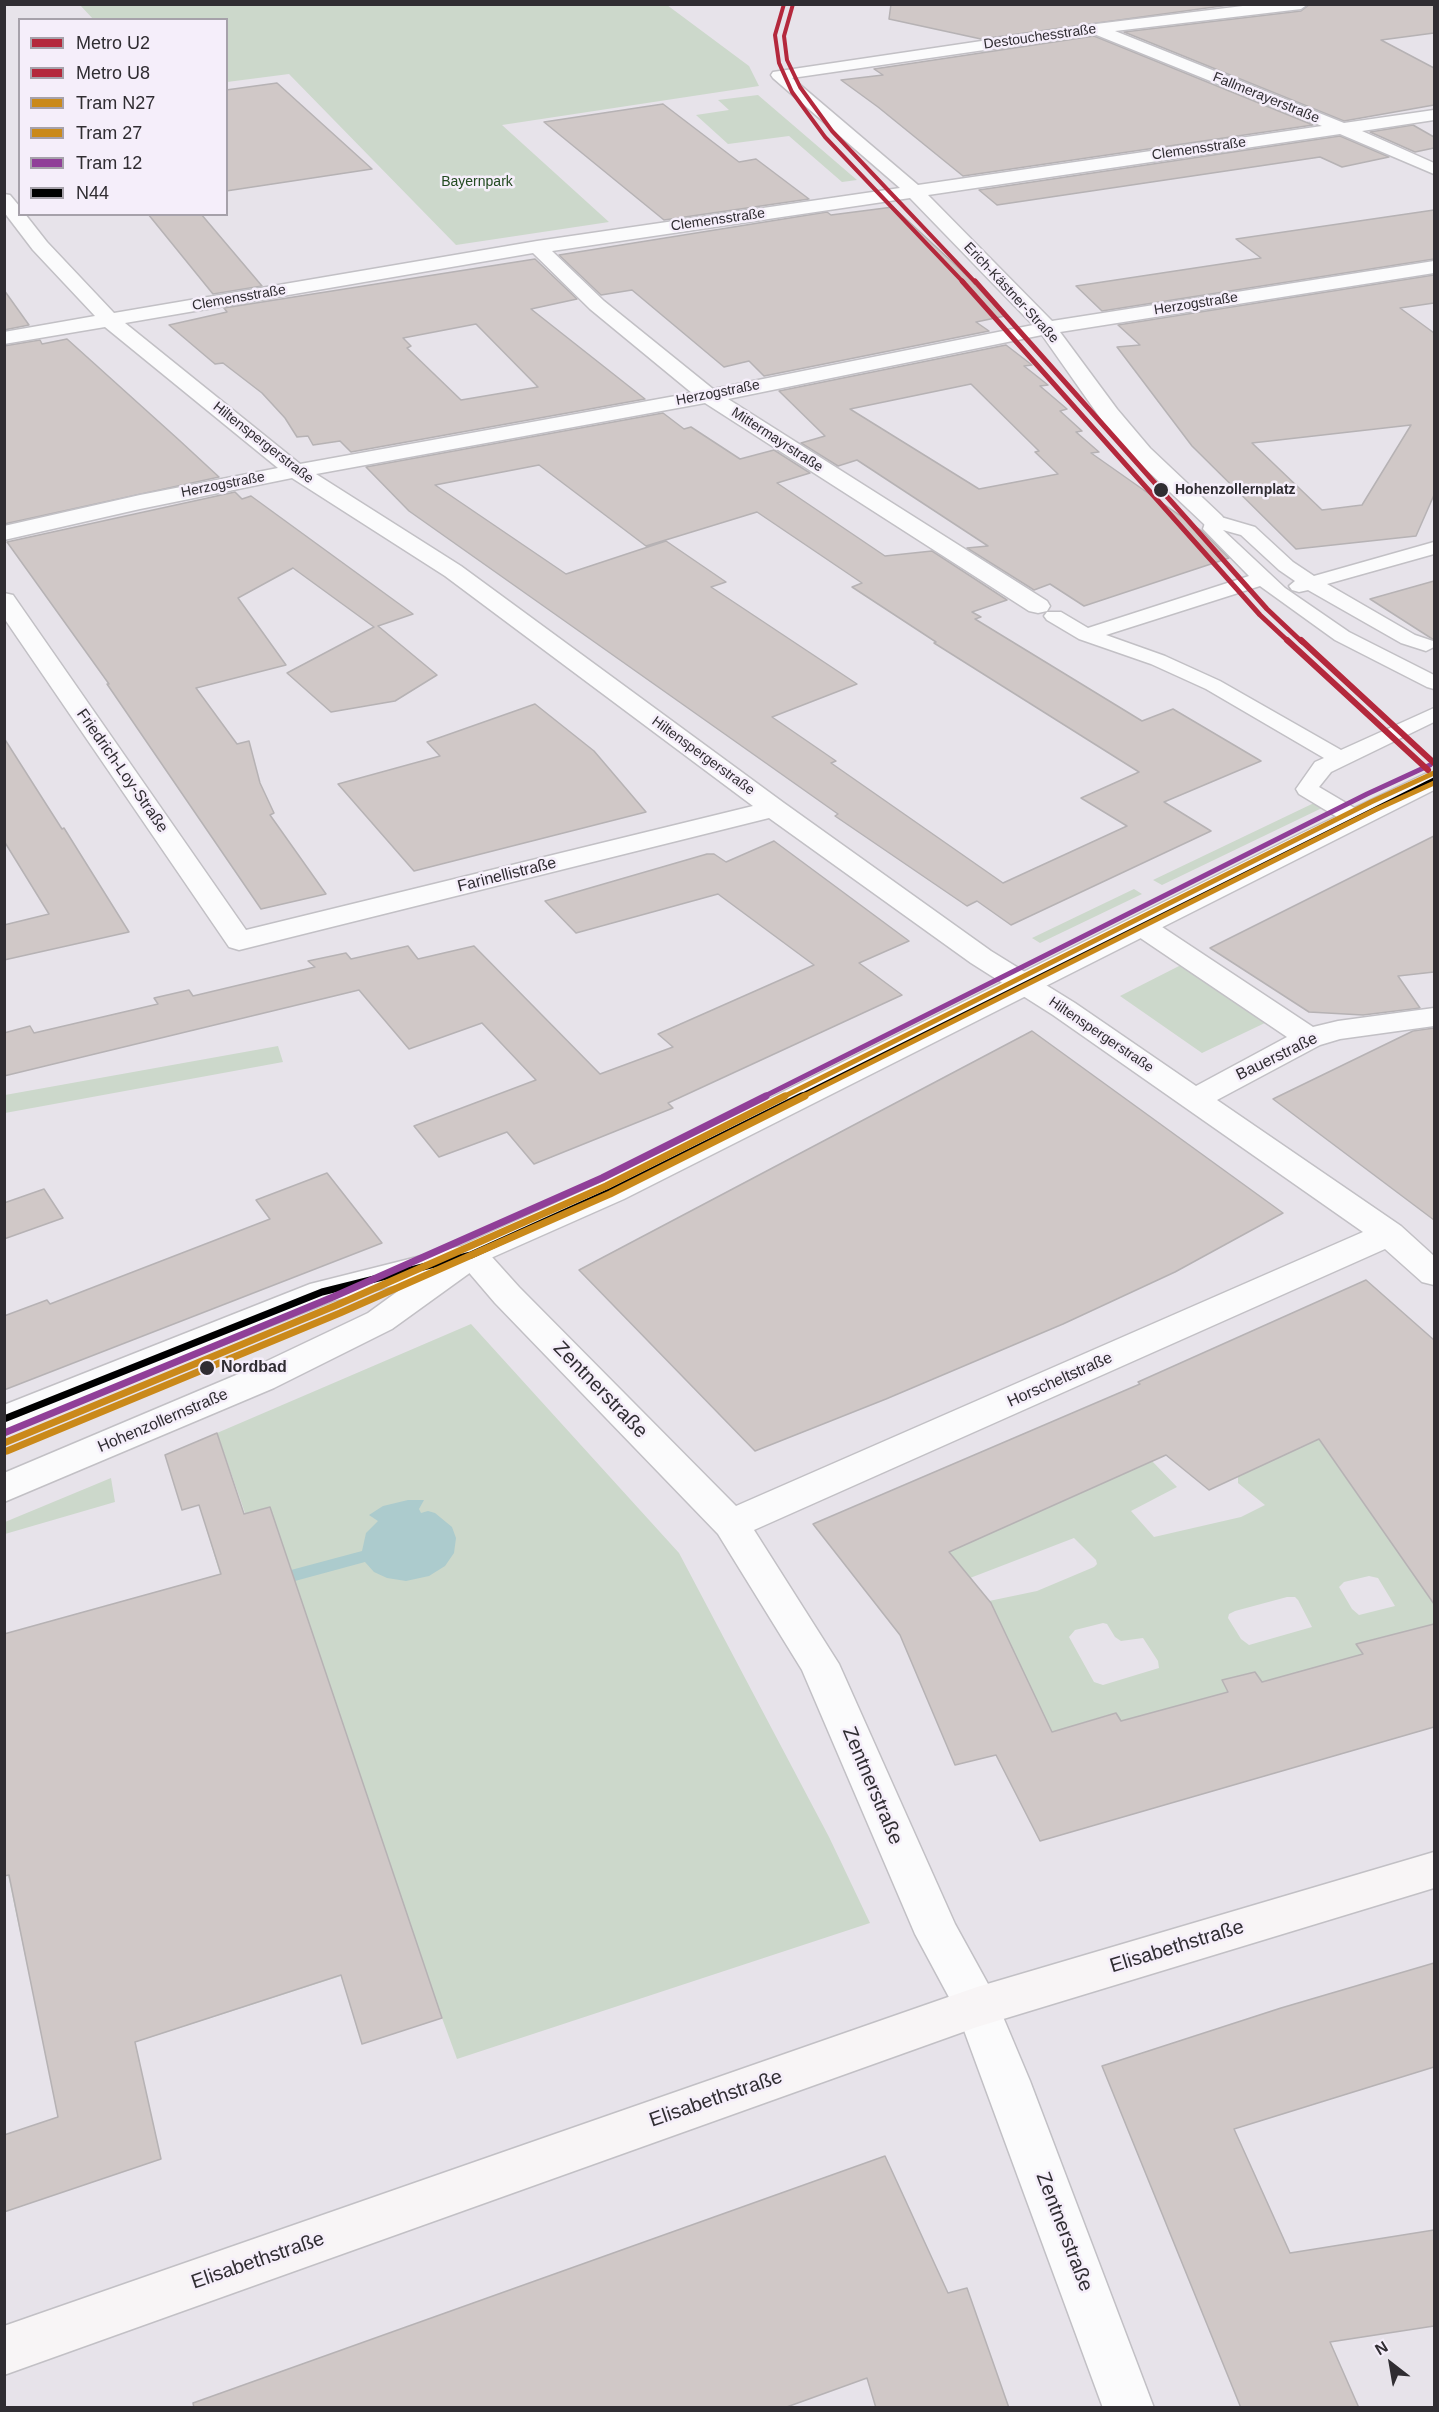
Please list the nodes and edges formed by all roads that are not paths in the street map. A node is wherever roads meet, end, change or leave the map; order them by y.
1 (1294, 5) edge
2 (1096, 29) junction
3 (780, 75) joint
4 (1434, 115) edge
5 (1341, 128) junction
6 (1434, 169) edge
7 (914, 191) junction
8 (4, 199) edge
9 (537, 247) junction
10 (1434, 267) edge
11 (109, 320) junction
12 (1047, 328) junction
13 (4, 338) edge
14 (709, 396) junction
15 (296, 471) junction
16 (1214, 521) junction
17 (4, 533) edge
18 (1434, 548) edge
19 (1261, 579) junction
20 (1310, 583) junction
21 (1278, 592) junction
22 (4, 600) edge
23 (1046, 611) joint
24 (1086, 635) junction
25 (1373, 652) junction
26 (1434, 683) edge
27 (1434, 714) edge
28 (1340, 759) junction
29 (1434, 780) edge
30 (774, 809) junction
31 (1355, 818) junction
32 (1140, 925) junction
33 (239, 941) joint
34 (1023, 983) junction
35 (1434, 1017) edge
36 (1310, 1038) junction
37 (1195, 1099) junction
38 (1389, 1234) junction
39 (471, 1255) junction
40 (1434, 1274) edge
41 (4, 1419) edge
42 (4, 1488) edge
43 (731, 1524) junction
44 (1434, 1870) edge
45 (977, 2007) junction
46 (4, 2351) edge
47 (1130, 2408) edge

1 - 2 street, Destouchesstraße
2 - 3 street, Destouchesstraße
2 - 5 street, Fallmerayerstraße
3 - 7 street, Erich-Kästner-Straße
4 - 5 street, Clemensstraße
5 - 6 street, Fallmerayerstraße
5 - 7 street, Clemensstraße
7 - 9 street, Clemensstraße
7 - 12 street, Erich-Kästner-Straße
8 - 11 street, Hiltenspergerstraße
9 - 11 street, Clemensstraße
9 - 14 street, Mittermayrstraße
10 - 12 street, Herzogstraße
11 - 13 street, Clemensstraße
11 - 15 street, Hiltenspergerstraße
12 - 14 street, Herzogstraße
12 - 16 street, Erich-Kästner-Straße
14 - 15 street, Herzogstraße
14 - 23 street, Mittermayrstraße
15 - 17 street, Herzogstraße
15 - 30 street, Hiltenspergerstraße
16 - 19 street, Erich-Kästner-Straße
16 - 20 street
18 - 20 street
19 - 21 street
19 - 24 street
20 - 21 street
20 - 25 street
21 - 25 street
22 - 33 street, Friedrich-Loy-Straße
23 - 24 street
24 - 28 street
25 - 26 street
27 - 28 street
28 - 31 street
29 - 31 street, Hohenzollernstraße
30 - 33 street, Farinellistraße
30 - 34 street, Hiltenspergerstraße
31 - 32 street, Hohenzollernstraße
32 - 34 street, Hohenzollernstraße
32 - 36 street
34 - 37 street, Hiltenspergerstraße
34 - 39 street, Hohenzollernstraße
35 - 36 street, Bauerstraße
36 - 37 street, Bauerstraße
37 - 38 street, Hiltenspergerstraße
38 - 40 street, Hiltenspergerstraße
38 - 43 street, Horscheltstraße
39 - 41 street, Hohenzollernstraße
39 - 42 street, Hohenzollernstraße
39 - 43 street, Zentnerstraße
43 - 45 street, Zentnerstraße
44 - 45 main road, Elisabethstraße
45 - 46 main road, Elisabethstraße
45 - 47 street, Zentnerstraße

